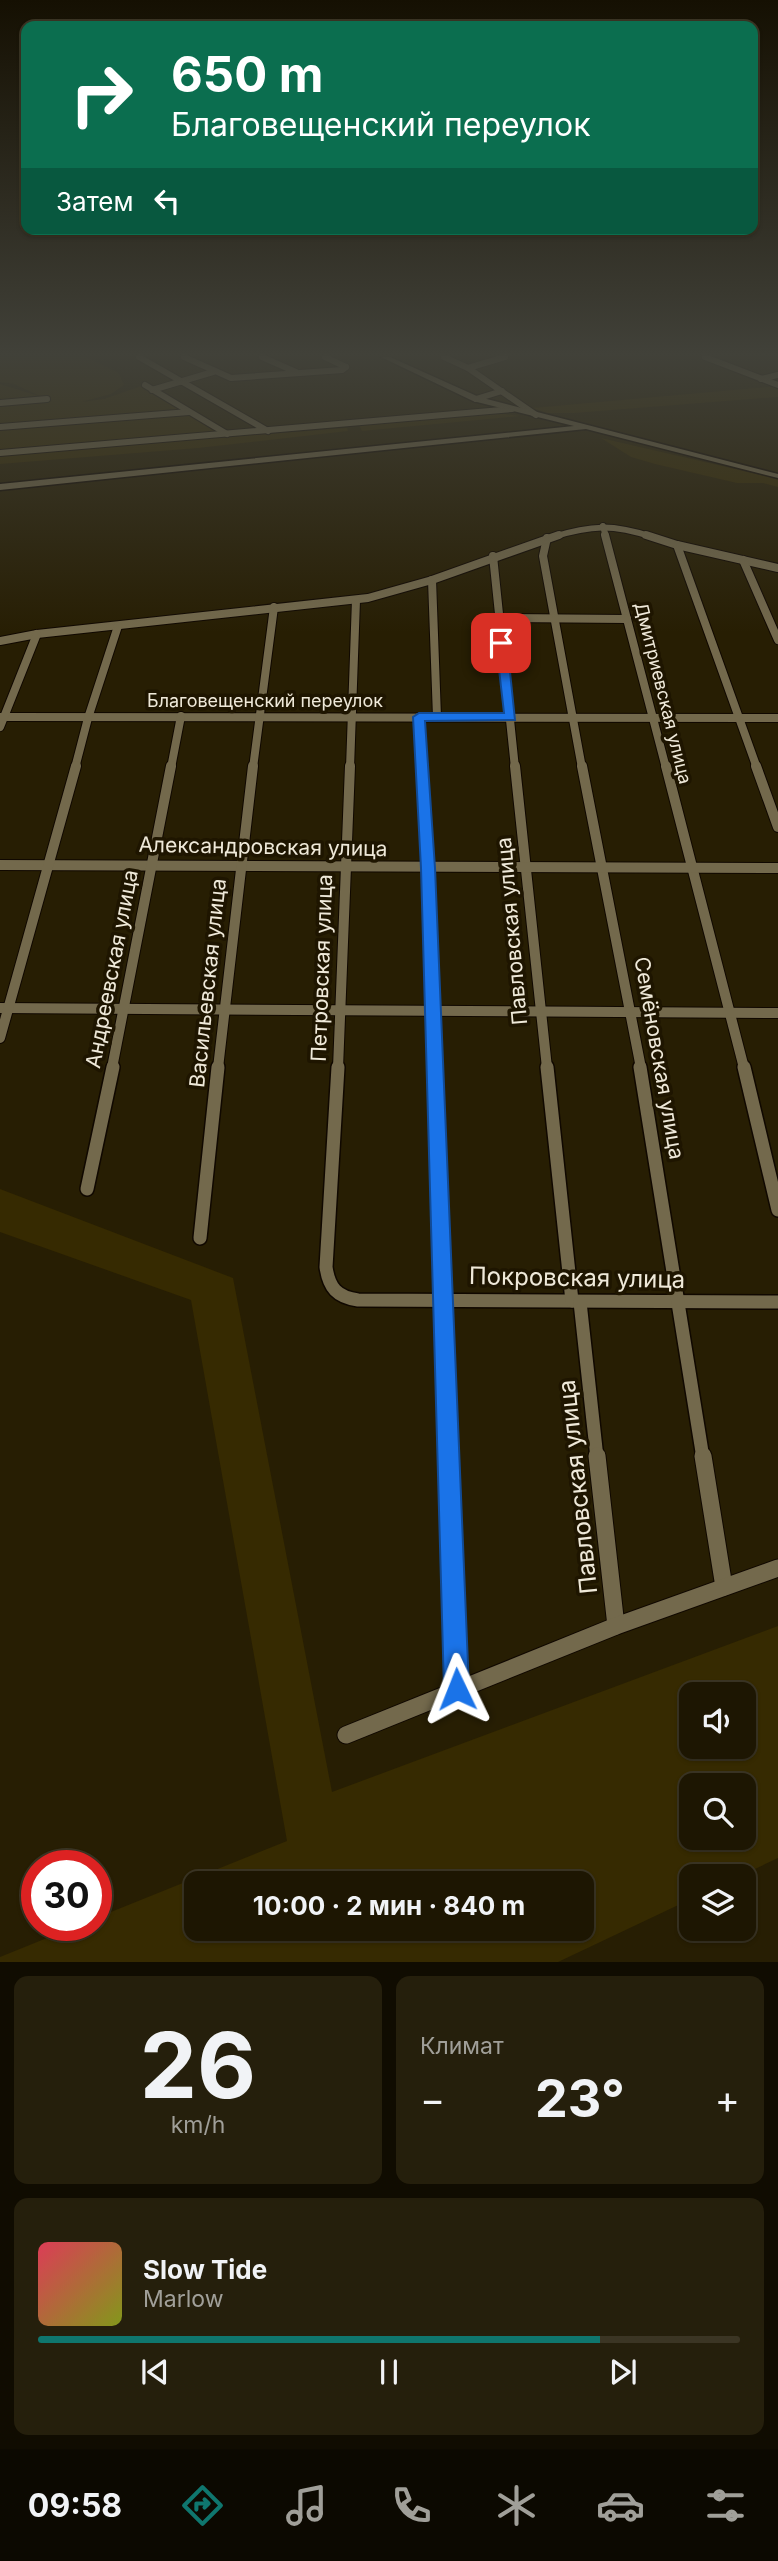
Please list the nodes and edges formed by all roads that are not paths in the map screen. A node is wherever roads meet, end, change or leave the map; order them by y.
1 (53, 449) edge
2 (377, 449) edge
3 (672, 449) edge
4 (0, 453) edge
5 (778, 476) edge
6 (0, 487) edge
7 (603, 526) junction
8 (547, 538) junction
9 (677, 545) junction
10 (493, 556) junction
11 (743, 560) junction
12 (778, 568) edge
13 (432, 580) junction
14 (356, 600) junction
15 (274, 607) junction
16 (498, 618) junction
17 (555, 618) junction
18 (627, 619) junction
19 (118, 626) junction
20 (37, 634) junction
21 (778, 640) edge
22 (0, 641) edge
23 (181, 716) junction
24 (258, 716) junction
25 (351, 716) junction
26 (2, 717) edge
27 (419, 717) junction
28 (438, 717) junction
29 (511, 717) junction
30 (88, 718) junction
31 (572, 718) junction
32 (654, 718) junction
33 (740, 718) junction
34 (778, 718) edge
35 (0, 727) edge
36 (778, 827) edge
37 (0, 865) edge
38 (152, 865) junction
39 (240, 865) junction
40 (50, 866) junction
41 (344, 867) junction
42 (528, 867) junction
43 (428, 868) junction
44 (603, 868) junction
45 (778, 868) edge
46 (690, 869) junction
47 (4, 1008) edge
48 (125, 1009) junction
49 (341, 1010) junction
50 (224, 1012) junction
51 (433, 1012) junction
52 (731, 1012) junction
53 (541, 1013) junction
54 (778, 1013) edge
55 (632, 1014) junction
56 (0, 1038) edge
57 (87, 1189) dead end
58 (778, 1210) edge
59 (200, 1238) dead end
60 (334, 1294) joint
61 (444, 1300) junction
62 (576, 1302) junction
63 (778, 1302) edge
64 (679, 1303) junction
65 (778, 1567) edge
66 (724, 1587) junction
67 (616, 1626) junction
68 (457, 1689) junction
69 (346, 1735) dead end

1 - 4 street
2 - 6 street
3 - 5 street
7 - 8 street
7 - 9 street
7 - 18 street, Дмитриевская улица
8 - 10 street
8 - 17 street, Семёновская улица
9 - 11 street
9 - 33 street
10 - 13 street
10 - 16 street, Павловская улица
11 - 12 street
11 - 21 street
13 - 14 street
13 - 28 street
14 - 15 street
14 - 25 street, Петровская улица
15 - 19 street
15 - 24 street, Васильевская улица
16 - 17 street
16 - 29 street, Павловская улица
17 - 18 street
17 - 31 street, Семёновская улица
18 - 32 street, Дмитриевская улица
19 - 20 street
19 - 30 street
20 - 22 street
20 - 26 street
23 - 24 street, Благовещенский переулок
23 - 30 street, Благовещенский переулок
23 - 38 street, Андреевская улица
24 - 25 street, Благовещенский переулок
24 - 39 street, Васильевская улица
25 - 27 street, Благовещенский переулок
25 - 41 street, Петровская улица
26 - 30 street, Благовещенский переулок
26 - 35 street
27 - 28 street, Благовещенский переулок
27 - 43 street
28 - 29 street, Благовещенский переулок
29 - 31 street, Благовещенский переулок
29 - 42 street, Павловская улица
30 - 40 street
31 - 32 street, Благовещенский переулок
31 - 44 street, Семёновская улица
32 - 33 street, Благовещенский переулок
32 - 46 street, Дмитриевская улица
33 - 34 street, Благовещенский переулок
33 - 36 street
37 - 40 street, Александровская улица
38 - 39 street, Александровская улица
38 - 40 street, Александровская улица
38 - 48 street, Андреевская улица
39 - 41 street, Александровская улица
39 - 50 street, Васильевская улица
40 - 47 street
41 - 43 street, Александровская улица
41 - 49 street, Петровская улица
42 - 43 street, Александровская улица
42 - 44 street, Александровская улица
42 - 53 street, Павловская улица
43 - 51 street
44 - 46 street, Александровская улица
44 - 55 street, Семёновская улица
45 - 46 street, Александровская улица
46 - 52 street, Дмитриевская улица
47 - 48 street
47 - 56 street
48 - 50 street
48 - 57 street, Андреевская улица
49 - 50 street
49 - 51 street
49 - 60 street, Петровская улица
50 - 59 street, Васильевская улица
51 - 53 street
51 - 61 street
52 - 54 street
52 - 55 street
52 - 58 street, Дмитриевская улица
53 - 55 street
53 - 62 street, Павловская улица
55 - 64 street, Семёновская улица
60 - 61 street, Покровская улица
61 - 62 street, Покровская улица
61 - 68 street
62 - 64 street, Покровская улица
62 - 67 street, Павловская улица
63 - 64 street, Покровская улица
64 - 66 street, Семёновская улица
65 - 66 street
66 - 67 street
67 - 68 street
68 - 69 street

